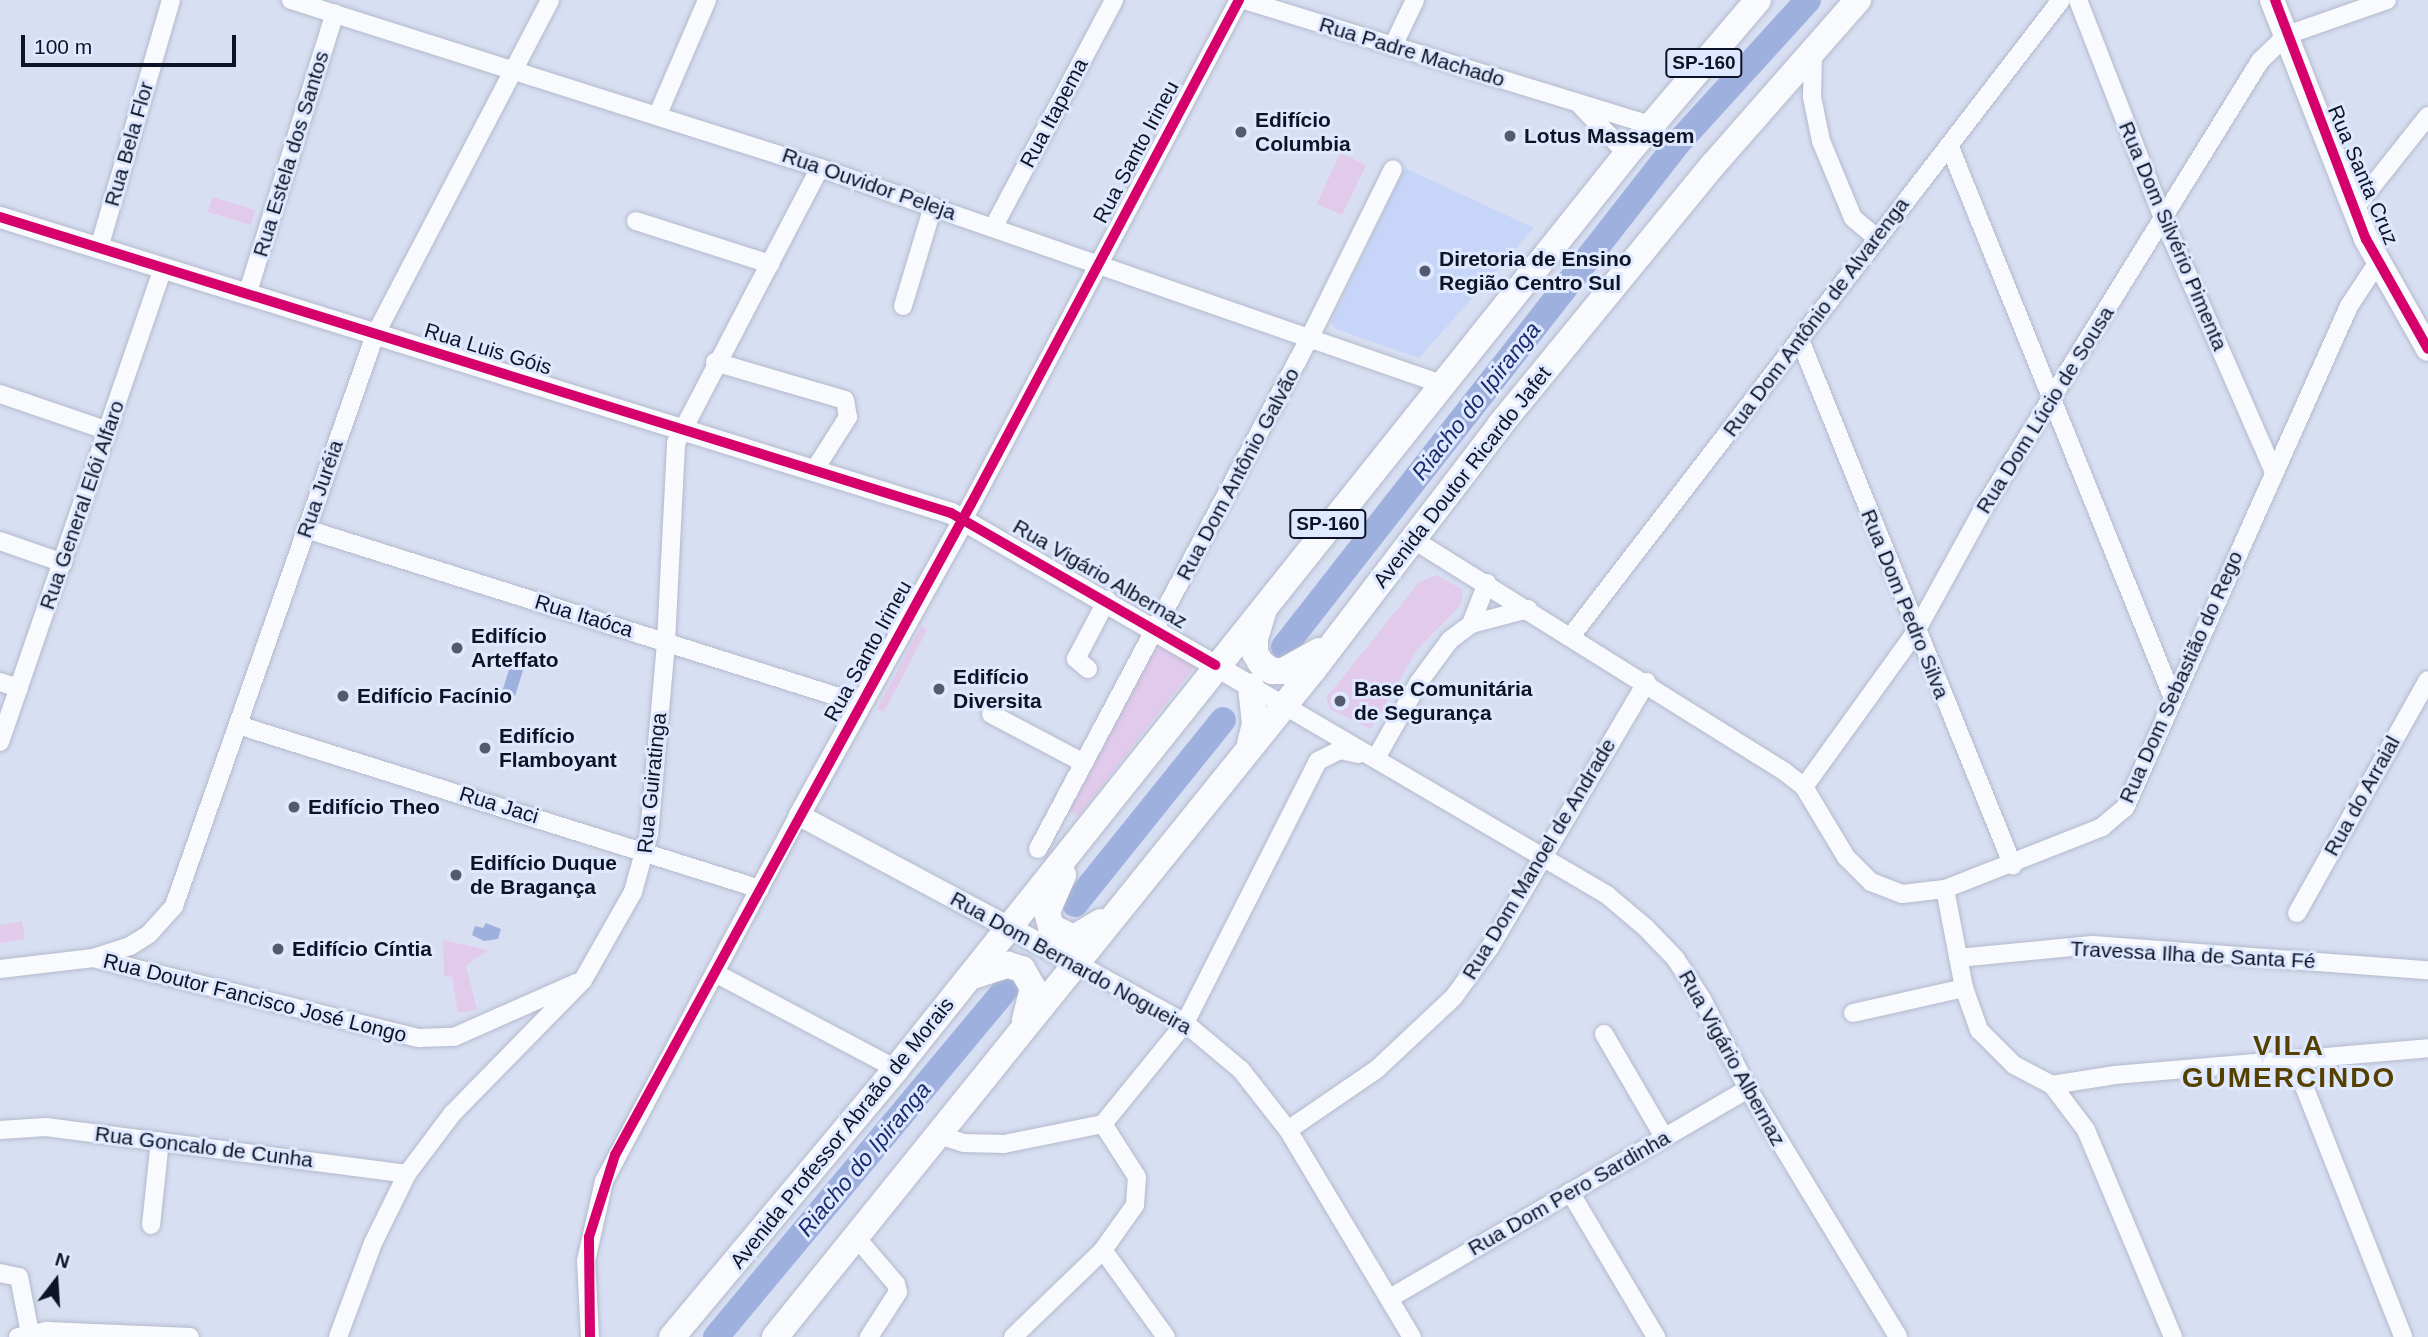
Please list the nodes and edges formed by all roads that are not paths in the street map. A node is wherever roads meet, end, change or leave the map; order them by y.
1 (171, 0) edge
2 (291, 0) edge
3 (550, 0) edge
4 (707, 0) edge
5 (1114, 0) edge
6 (1242, 0) edge
7 (1415, 0) edge
8 (1758, 0) edge
9 (1858, 0) edge
10 (2061, 0) edge
11 (2078, 0) edge
12 (2387, 0) edge
13 (2275, 3) edge
14 (335, 13) junction
15 (2287, 35) junction
16 (1393, 46) junction
17 (1813, 51) junction
18 (513, 67) junction
19 (1580, 105) junction
20 (658, 114) junction
21 (2428, 116) edge
22 (1651, 125) junction
23 (1949, 145) junction
24 (1627, 154) junction
25 (820, 168) junction
26 (1393, 169) dead end
27 (933, 206) junction
28 (2354, 209) junction
29 (0, 217) edge
30 (2163, 218) junction
31 (636, 221) dead end
32 (994, 226) junction
33 (1877, 237) junction
34 (99, 248) junction
35 (1099, 262) junction
36 (2378, 262) junction
37 (770, 264) junction
38 (163, 268) junction
39 (247, 295) junction
40 (903, 306) dead end
41 (375, 335) junction
42 (1310, 337) junction
43 (1800, 340) junction
44 (2428, 349) edge
45 (715, 362) junction
46 (1441, 384) junction
47 (0, 394) edge
48 (2053, 400) junction
49 (681, 428) junction
50 (108, 431) junction
51 (815, 469) junction
52 (2273, 470) junction
53 (964, 518) junction
54 (306, 529) junction
55 (1414, 540) junction
56 (0, 541) edge
57 (63, 563) junction
58 (1487, 583) junction
59 (1107, 600) junction
60 (1266, 601) junction
61 (1528, 609) junction
62 (1471, 624) junction
63 (1156, 629) junction
64 (1915, 633) junction
65 (1339, 634) junction
66 (1572, 635) junction
67 (667, 642) junction
68 (1215, 665) junction
69 (1088, 669) dead end
70 (0, 682) edge
71 (1647, 682) junction
72 (2427, 682) edge
73 (1251, 686) junction
74 (19, 688) junction
75 (2173, 698) junction
76 (860, 704) junction
77 (1283, 706) junction
78 (991, 715) dead end
79 (237, 725) junction
80 (1324, 730) junction
81 (0, 742) edge
82 (1250, 744) junction
83 (1376, 758) junction
84 (1318, 761) junction
85 (1084, 763) junction
86 (1804, 787) junction
87 (799, 815) junction
88 (1038, 849) dead end
89 (646, 850) junction
90 (1063, 859) junction
91 (1541, 859) junction
92 (2013, 866) junction
93 (760, 889) junction
94 (1945, 889) junction
95 (2297, 913) dead end
96 (1110, 920) junction
97 (1011, 928) junction
98 (93, 958) junction
99 (1958, 958) junction
100 (1071, 960) junction
101 (0, 970) edge
102 (2428, 970) edge
103 (715, 973) junction
104 (970, 977) junction
105 (583, 980) junction
106 (1964, 988) junction
107 (1853, 1013) dead end
108 (1185, 1023) junction
109 (1022, 1032) junction
110 (1604, 1034) dead end
111 (2428, 1048) edge
112 (2294, 1061) junction
113 (896, 1069) junction
114 (2052, 1085) junction
115 (1748, 1089) junction
116 (1103, 1124) junction
117 (0, 1130) edge
118 (1288, 1130) junction
119 (939, 1135) junction
120 (1664, 1137) junction
121 (160, 1141) junction
122 (407, 1174) junction
123 (1570, 1192) junction
124 (151, 1225) dead end
125 (855, 1236) junction
126 (1103, 1250) junction
127 (0, 1273) edge
128 (1390, 1298) junction
129 (24, 1335) edge
130 (190, 1337) edge
131 (338, 1337) edge
132 (590, 1337) edge
133 (672, 1337) edge
134 (775, 1337) edge
135 (869, 1337) edge
136 (1013, 1337) edge
137 (1166, 1337) edge
138 (1412, 1337) edge
139 (1656, 1337) edge
140 (1898, 1337) edge
141 (2173, 1337) edge
142 (2403, 1337) edge

1 - 34 street, Rua Bela Flor
2 - 14 street, Rua Ouvidor Peleja
3 - 18 street, Rua Juréia
4 - 20 street
5 - 32 street, Rua Itapema
6 - 16 street, Rua Padre Machado
6 - 35 street, Rua Santo Irineu
7 - 16 street
8 - 22 main road, SP-160
9 - 17 main road, Avenida Doutor Ricardo Jafet
10 - 23 street, Rua Dom Antônio de Alvarenga
11 - 30 street, Rua Dom Silvério Pimenta
12 - 15 street
13 - 15 main road, Rua Santa Cruz
14 - 18 street, Rua Ouvidor Peleja
14 - 39 street, Rua Estela dos Santos
15 - 28 main road, Rua Santa Cruz
15 - 30 street, Rua Dom Lúcio de Sousa
16 - 19 street, Rua Padre Machado
17 - 33 street
17 - 55 main road, Avenida Doutor Ricardo Jafet
18 - 20 street, Rua Ouvidor Peleja
18 - 41 street, Rua Juréia
19 - 22 street, Rua Padre Machado
19 - 24 street, Rua Padre Machado
20 - 25 street, Rua Ouvidor Peleja
21 - 28 street
22 - 24 main road, SP-160
23 - 33 street, Rua Dom Antônio de Alvarenga
23 - 48 street
24 - 46 main road, SP-160
25 - 27 street, Rua Ouvidor Peleja
25 - 37 street, Rua Guiratinga
26 - 42 street, Rua Dom Antônio Galvão
27 - 32 street, Rua Ouvidor Peleja
27 - 40 street
28 - 36 main road, Rua Santa Cruz
29 - 34 street, Rua Luis Góis
30 - 48 street, Rua Dom Lúcio de Sousa
30 - 52 street, Rua Dom Silvério Pimenta
31 - 37 street
32 - 35 street, Rua Ouvidor Peleja
33 - 43 street, Rua Dom Antônio de Alvarenga
34 - 38 street, Rua Luis Góis
35 - 42 street, Rua Ouvidor Peleja
35 - 53 street, Rua Santo Irineu
36 - 44 main road, Rua Santa Cruz
36 - 52 street, Rua Dom Sebastião do Rego
37 - 45 street, Rua Guiratinga
38 - 39 street, Rua Luis Góis
38 - 50 street, Rua General Elói Alfaro
39 - 41 street, Rua Luis Góis
41 - 49 street, Rua Luis Góis
41 - 54 street, Rua Juréia
42 - 46 street, Rua Ouvidor Peleja
42 - 63 street, Rua Dom Antônio Galvão
43 - 64 street, Rua Dom Pedro Silva
43 - 66 street, Rua Dom Antônio de Alvarenga
45 - 49 street, Rua Guiratinga
45 - 51 street
46 - 60 main road, SP-160
47 - 50 street
48 - 64 street, Rua Dom Lúcio de Sousa
48 - 75 street
49 - 51 street, Rua Luis Góis
49 - 67 street, Rua Guiratinga
50 - 57 street, Rua General Elói Alfaro
51 - 53 street, Rua Luis Góis
52 - 75 street, Rua Dom Sebastião do Rego
53 - 59 street, Rua Vigário Albernaz
53 - 76 street, Rua Santo Irineu
54 - 67 street, Rua Itaóca
54 - 79 street, Rua Juréia
55 - 58 street, Rua Dom Sebastião do Rego
55 - 65 main road, Avenida Doutor Ricardo Jafet
56 - 57 street
57 - 74 street, Rua General Elói Alfaro
58 - 61 street, Rua Dom Sebastião do Rego
58 - 62 street
59 - 63 street, Rua Vigário Albernaz
59 - 69 street
60 - 65 main road
60 - 68 main road, SP-160
61 - 62 street
61 - 66 street, Rua Dom Sebastião do Rego
62 - 83 street
63 - 68 street, Rua Vigário Albernaz
63 - 85 street, Rua Dom Antônio Galvão
64 - 86 street, Rua Dom Lúcio de Sousa
64 - 92 street, Rua Dom Pedro Silva
65 - 77 main road, Avenida Doutor Ricardo Jafet
66 - 71 street, Rua Dom Sebastião do Rego
67 - 76 street, Rua Itaóca
67 - 89 street, Rua Guiratinga
68 - 73 street, Rua Vigário Albernaz
68 - 90 main road, SP-160
70 - 74 street
71 - 86 street, Rua Dom Sebastião do Rego
71 - 91 street, Rua Dom Manoel de Andrade
72 - 95 street, Rua do Arraial
73 - 77 street, Rua Vigário Albernaz
73 - 82 main road
74 - 81 street, Rua General Elói Alfaro
75 - 92 street, Rua Dom Sebastião do Rego
76 - 87 street, Rua Santo Irineu
77 - 80 street, Rua Vigário Albernaz
77 - 82 main road, Avenida Doutor Ricardo Jafet
78 - 85 street
79 - 89 street, Rua Jaci
79 - 98 street, Rua Juréia
80 - 83 street, Rua Vigário Albernaz
80 - 84 street
82 - 96 main road, Avenida Doutor Ricardo Jafet
83 - 84 street
83 - 91 street, Rua Vigário Albernaz
84 - 108 street
85 - 88 street, Rua Dom Antônio Galvão
86 - 94 street, Rua Dom Sebastião do Rego
87 - 93 street, Rua Santo Irineu
87 - 97 street, Rua Dom Bernardo Nogueira
89 - 93 street, Rua Jaci
89 - 105 street, Rua Guiratinga
90 - 96 main road
90 - 97 main road, SP-160
91 - 115 street, Rua Vigário Albernaz
91 - 118 street, Rua Dom Manoel de Andrade
92 - 94 street, Rua Dom Sebastião do Rego
93 - 103 street, Rua Santo Irineu
94 - 99 street
96 - 100 main road, Avenida Doutor Ricardo Jafet
97 - 100 street, Rua Dom Bernardo Nogueira
97 - 104 main road, Avenida Professor Abraão de Morais / SP-160
98 - 101 street, Rua Doutor Fancisco José Longo
98 - 105 street, Rua Doutor Fancisco José Longo
99 - 102 street, Travessa Ilha de Santa Fé
99 - 106 street
100 - 108 street, Rua Dom Bernardo Nogueira
100 - 109 main road
103 - 113 street
103 - 132 street, Rua Santo Irineu
104 - 109 main road
104 - 113 main road, Avenida Professor Abraão de Morais / SP-160
105 - 122 street, Rua Guiratinga
106 - 107 street
106 - 114 street
108 - 116 street
108 - 118 street, Rua Dom Bernardo Nogueira
109 - 119 main road
110 - 120 street
111 - 112 street
112 - 114 street
112 - 142 street
113 - 133 main road, Avenida Professor Abraão de Morais / SP-160
114 - 141 street
115 - 120 street, Rua Dom Pero Sardinha
115 - 140 street, Rua Vigário Albernaz
116 - 119 street
116 - 126 street
117 - 121 street, Rua Goncalo de Cunha
118 - 128 street, Rua Dom Bernardo Nogueira
119 - 125 main road
120 - 123 street, Rua Dom Pero Sardinha
121 - 122 street, Rua Goncalo de Cunha
121 - 124 street
122 - 131 street, Rua Guiratinga
123 - 128 street, Rua Dom Pero Sardinha
123 - 139 street
125 - 134 main road
125 - 135 street
126 - 136 street
126 - 137 street
127 - 129 street
128 - 138 street, Rua Dom Bernardo Nogueira
129 - 130 street

